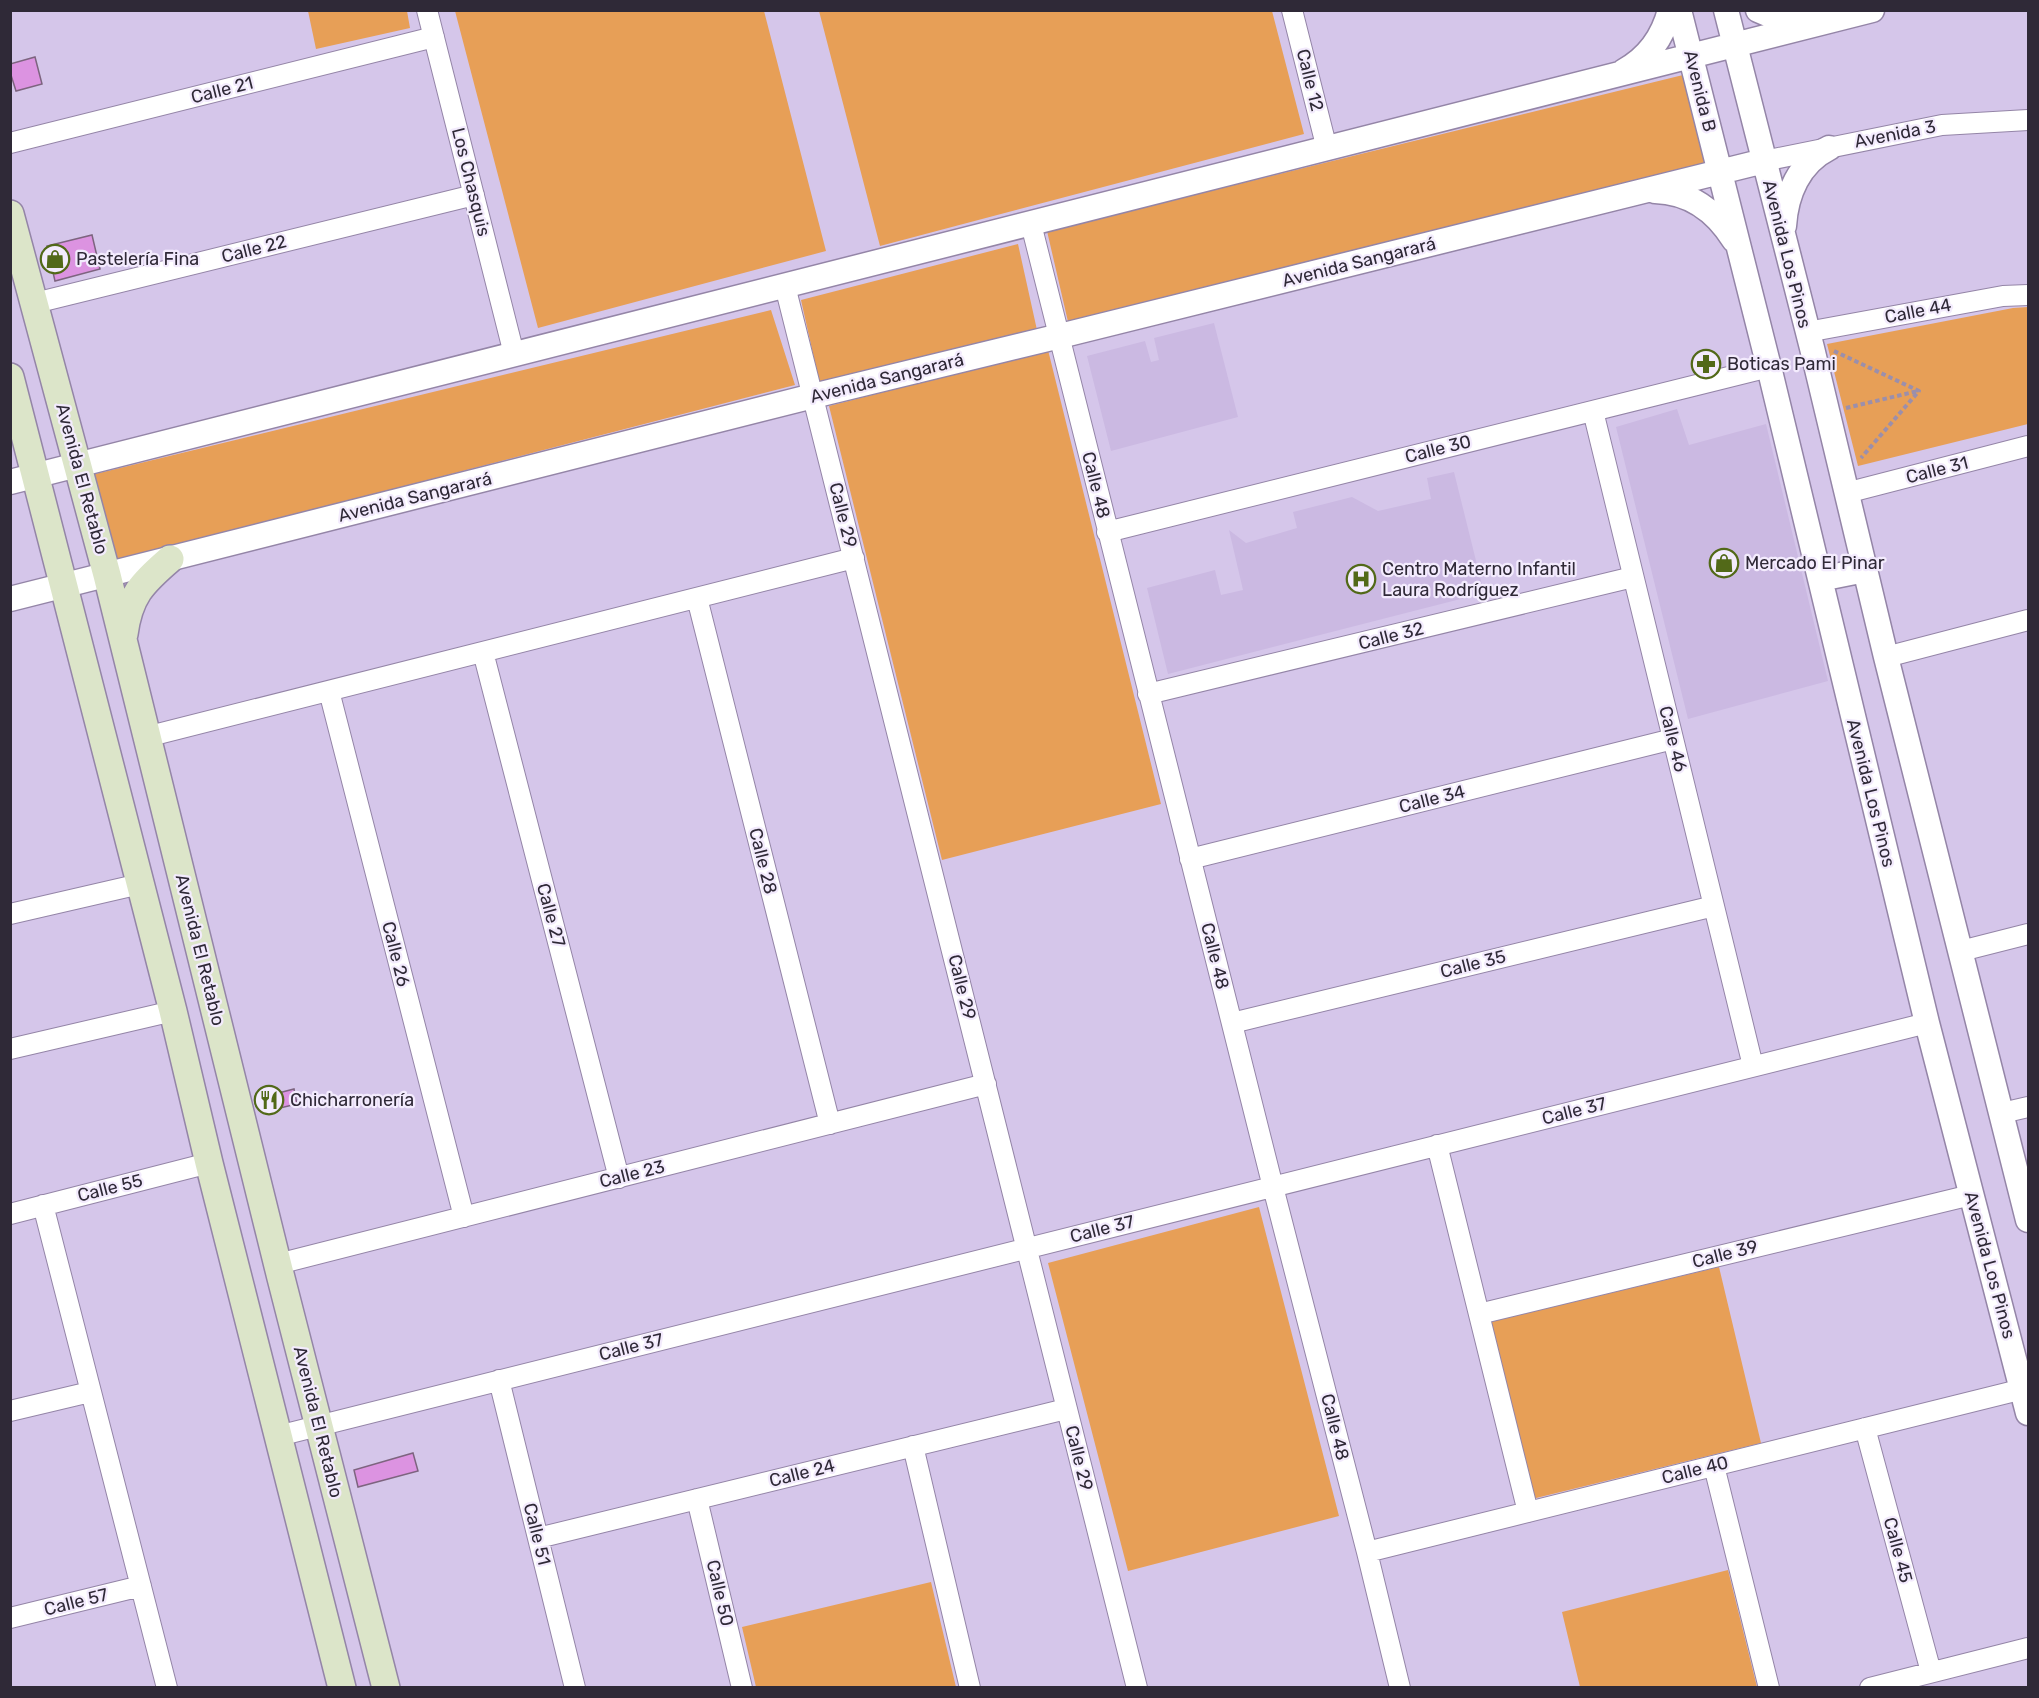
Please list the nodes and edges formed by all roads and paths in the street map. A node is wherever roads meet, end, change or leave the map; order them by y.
1 (427, 10) edge
2 (1293, 10) edge
3 (1670, 10) edge
4 (1679, 10) edge
5 (1726, 10) edge
6 (1758, 10) edge
7 (1872, 10) edge
8 (1832, 21) junction
9 (434, 37) junction
10 (1735, 46) junction
11 (1691, 57) junction
12 (1603, 80) junction
13 (2028, 120) edge
14 (10, 143) edge
15 (1829, 148) junction
16 (1327, 149) junction
17 (1764, 161) junction
18 (1720, 172) junction
19 (1634, 193) junction
20 (474, 195) junction
21 (10, 214) edge
22 (1031, 224) junction
23 (1785, 244) junction
24 (1741, 256) junction
25 (785, 286) junction
26 (2028, 295) edge
27 (34, 303) junction
28 (1808, 332) junction
29 (1060, 336) junction
30 (1833, 351) dead end
31 (514, 354) junction
32 (1769, 367) junction
33 (10, 377) edge
34 (1919, 391) junction
35 (813, 396) junction
36 (1593, 411) junction
37 (1827, 412) junction
38 (2028, 446) edge
39 (79, 465) junction
40 (1855, 465) dead end
41 (23, 479) edge
42 (1846, 493) junction
43 (1107, 532) junction
44 (854, 558) junction
45 (171, 559) junction
46 (1865, 570) junction
47 (107, 575) junction
48 (1634, 577) junction
49 (1820, 579) junction
50 (64, 586) junction
51 (697, 598) junction
52 (10, 599) edge
53 (2028, 620) edge
54 (123, 641) junction
55 (483, 652) junction
56 (1886, 657) junction
57 (329, 691) junction
58 (1148, 694) junction
59 (146, 737) junction
60 (1673, 739) junction
61 (1191, 859) junction
62 (140, 884) junction
63 (1714, 906) junction
64 (10, 914) edge
65 (2028, 934) edge
66 (1961, 951) junction
67 (173, 1011) junction
68 (1232, 1023) junction
69 (1927, 1023) junction
70 (10, 1049) edge
71 (1753, 1066) junction
72 (986, 1084) junction
73 (2028, 1107) edge
74 (2002, 1113) junction
75 (830, 1124) junction
76 (1437, 1145) junction
77 (208, 1163) junction
78 (619, 1178) junction
79 (1273, 1187) junction
80 (1971, 1195) junction
81 (43, 1205) junction
82 (10, 1214) edge
83 (464, 1217) junction
84 (2028, 1220) edge
85 (1026, 1248) junction
86 (278, 1264) junction
87 (1479, 1314) junction
88 (499, 1380) junction
89 (2022, 1389) junction
90 (90, 1392) junction
91 (1066, 1409) junction
92 (10, 1411) edge
93 (2028, 1413) edge
94 (319, 1425) junction
95 (1865, 1428) junction
96 (278, 1436) junction
97 (913, 1446) junction
98 (1714, 1466) junction
99 (697, 1499) junction
100 (1528, 1512) junction
101 (538, 1538) junction
102 (1367, 1552) junction
103 (141, 1586) junction
104 (10, 1618) edge
105 (2028, 1648) edge
106 (1931, 1672) junction
107 (167, 1688) edge
108 (342, 1688) edge
109 (386, 1688) edge
110 (575, 1688) edge
111 (742, 1688) edge
112 (970, 1688) edge
113 (1137, 1688) edge
114 (1400, 1688) edge
115 (1769, 1688) edge
116 (1870, 1688) edge

1 - 9 street, Los Chasquis
2 - 16 street, Calle 12
3 - 12 street
4 - 11 street, Avenida B
5 - 10 street
6 - 8 street
7 - 8 street
8 - 10 street
9 - 14 street, Calle 21
9 - 20 street, Los Chasquis
10 - 11 street
10 - 17 street
11 - 12 street
11 - 18 street, Avenida B
12 - 16 street
13 - 15 street, Avenida 3
15 - 17 street, Avenida 3
15 - 23 street
16 - 22 street
17 - 18 street, Avenida Sangarará
17 - 23 street, Avenida Los Pinos
18 - 19 street, Avenida Sangarará
18 - 24 street, Avenida Los Pinos
19 - 24 street
19 - 29 street, Avenida Sangarará
20 - 27 street, Calle 22
20 - 31 street, Los Chasquis
21 - 27 main road, Avenida El Retablo
22 - 25 street
22 - 29 street, Calle 48
23 - 28 street, Avenida Los Pinos
24 - 32 street, Avenida Los Pinos
25 - 31 street
25 - 35 street, Calle 29
26 - 28 street, Calle 44
27 - 39 main road, Avenida El Retablo
28 - 37 street, Avenida Los Pinos
29 - 35 street, Avenida Sangarará
29 - 43 street, Calle 48
30 - 34 path
31 - 39 street
32 - 36 street, Calle 30
32 - 49 street, Avenida Los Pinos
33 - 41 main road
34 - 37 path
34 - 40 path
35 - 44 street, Calle 29
35 - 45 street, Avenida Sangarará
36 - 43 street, Calle 30
36 - 48 street, Calle 46
37 - 42 street, Avenida Los Pinos
38 - 42 street, Calle 31
39 - 41 street
39 - 47 main road, Avenida El Retablo
41 - 50 main road
42 - 46 street, Avenida Los Pinos
43 - 58 street, Calle 48
44 - 51 street
44 - 72 street, Calle 29
45 - 47 street, Avenida Sangarará
45 - 54 main road
46 - 49 street
46 - 56 street, Avenida Los Pinos
47 - 50 street, Avenida Sangarará
47 - 54 main road, Avenida El Retablo
48 - 58 street, Calle 32
48 - 60 street, Calle 46
49 - 69 street, Avenida Los Pinos
50 - 52 street, Avenida Sangarará
50 - 62 main road
51 - 55 street
51 - 75 street, Calle 28
53 - 56 street
54 - 59 main road, Avenida El Retablo
55 - 57 street
55 - 78 street, Calle 27
56 - 66 street, Avenida Los Pinos
57 - 59 street
57 - 83 street, Calle 26
58 - 61 street, Calle 48
59 - 86 main road, Avenida El Retablo
60 - 61 street, Calle 34
60 - 63 street, Calle 46
61 - 68 street, Calle 48
62 - 64 street
62 - 67 main road
63 - 68 street, Calle 35
63 - 71 street, Calle 46
65 - 66 street
66 - 74 street, Avenida Los Pinos
67 - 70 street
67 - 77 main road
68 - 79 street, Calle 48
69 - 71 street, Calle 37
69 - 80 street, Avenida Los Pinos
71 - 76 street, Calle 37
72 - 75 street, Calle 23
72 - 85 street, Calle 29
73 - 74 street
74 - 84 street, Avenida Los Pinos
75 - 78 street, Calle 23
76 - 79 street, Calle 37
76 - 87 street
77 - 81 street, Calle 55
77 - 96 main road
78 - 83 street, Calle 23
79 - 85 street, Calle 37
79 - 102 street, Calle 48
80 - 87 street, Calle 39
80 - 89 street, Avenida Los Pinos
81 - 82 street, Calle 55
81 - 90 street
83 - 86 street, Calle 23
85 - 88 street, Calle 37
85 - 91 street, Calle 29
86 - 94 main road, Avenida El Retablo
87 - 100 street
88 - 94 street, Calle 37
88 - 101 street, Calle 51
89 - 93 street, Avenida Los Pinos
89 - 95 street, Calle 40
90 - 92 street
90 - 103 street
91 - 97 street, Calle 24
91 - 113 street, Calle 29
94 - 96 street, Calle 37
94 - 109 main road, Avenida El Retablo
95 - 98 street, Calle 40
95 - 106 street, Calle 45
96 - 108 main road
97 - 99 street, Calle 24
97 - 112 street
98 - 100 street, Calle 40
98 - 115 street
99 - 101 street, Calle 24
99 - 111 street, Calle 50
100 - 102 street, Calle 40
101 - 110 street, Calle 51
102 - 114 street, Calle 48
103 - 104 street, Calle 57
103 - 107 street
105 - 106 street
106 - 116 street

